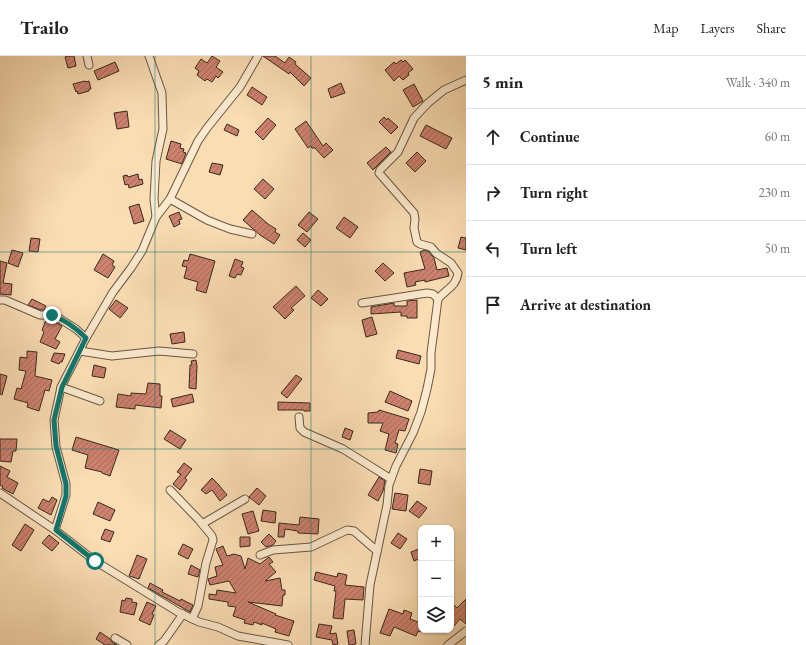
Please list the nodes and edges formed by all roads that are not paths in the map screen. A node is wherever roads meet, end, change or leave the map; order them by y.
1 (87, 56) edge
2 (149, 56) edge
3 (258, 56) edge
4 (89, 65) dead end
5 (466, 80) edge
6 (170, 199) junction
7 (156, 217) junction
8 (252, 234) dead end
9 (438, 298) junction
10 (0, 300) edge
11 (362, 303) dead end
12 (86, 338) junction
13 (80, 351) junction
14 (193, 354) dead end
15 (62, 387) junction
16 (100, 401) dead end
17 (299, 417) dead end
18 (391, 479) junction
19 (170, 490) dead end
20 (0, 493) edge
21 (245, 499) dead end
22 (202, 524) junction
23 (56, 530) junction
24 (378, 551) junction
25 (260, 555) dead end
26 (183, 614) junction
27 (192, 619) junction
28 (466, 631) edge
29 (115, 638) dead end
30 (127, 645) edge
31 (159, 645) edge
32 (288, 645) edge
33 (365, 645) edge
34 (448, 645) edge

1 - 4 street
2 - 7 street
3 - 6 street
5 - 9 street
6 - 7 street
6 - 8 street
7 - 12 street
9 - 11 street
9 - 18 street
10 - 12 street
12 - 13 street
13 - 14 street
13 - 15 street
15 - 16 street
15 - 23 street
17 - 18 street
18 - 24 street
19 - 22 street
20 - 23 street
21 - 22 street
22 - 27 street
23 - 26 street
24 - 25 street
24 - 33 street
26 - 27 street
26 - 31 street
27 - 32 street
28 - 34 street
29 - 30 street

